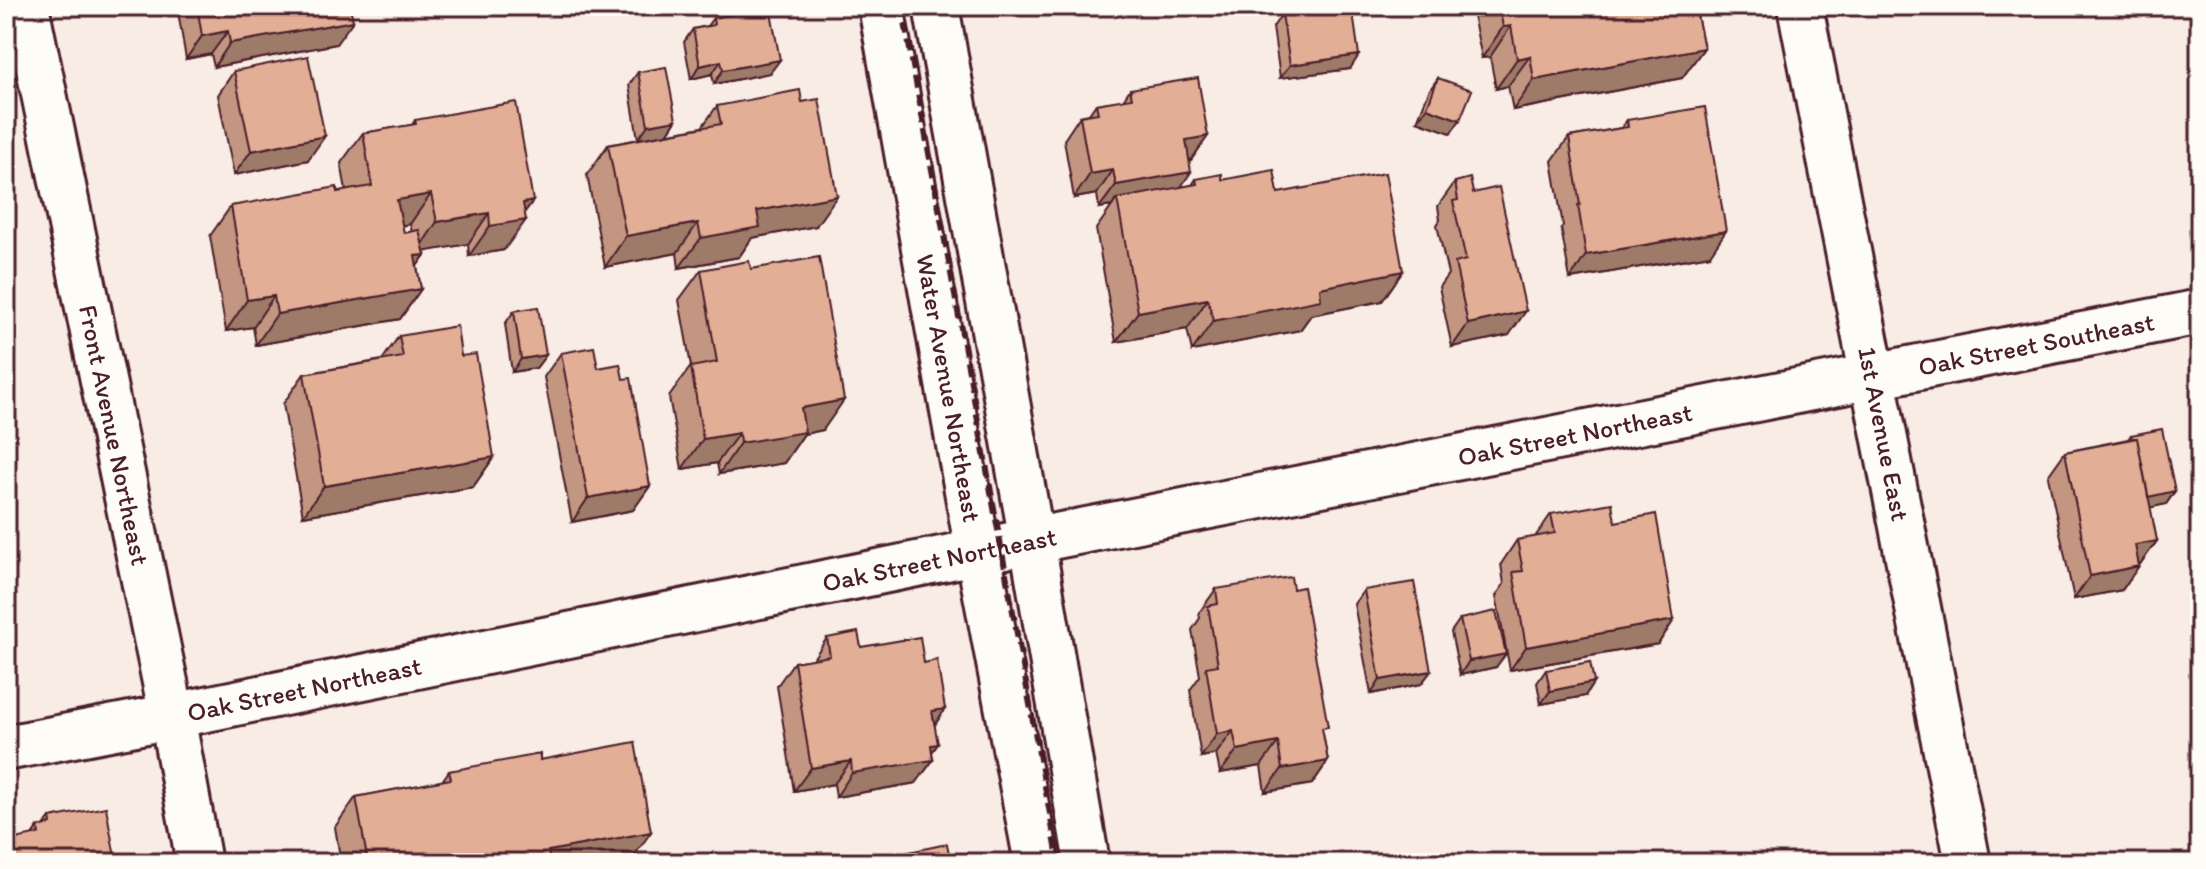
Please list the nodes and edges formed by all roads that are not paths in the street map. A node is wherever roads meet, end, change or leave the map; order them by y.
1 (26, 6) edge
2 (881, 6) edge
3 (936, 6) edge
4 (1800, 6) edge
5 (2200, 312) edge
6 (1873, 376) junction
7 (1032, 541) junction
8 (978, 552) junction
9 (172, 716) junction
10 (6, 748) edge
11 (199, 863) edge
12 (1037, 863) edge
13 (1087, 863) edge
14 (1968, 863) edge

1 - 9 street, Front Avenue Northeast
2 - 8 street, Water Avenue Northeast
3 - 7 street, Water Avenue Northeast
4 - 6 street, 1st Avenue East
5 - 6 street, Oak Street Southeast
6 - 7 street, Oak Street Northeast
6 - 14 street, 1st Avenue East
7 - 8 street, Oak Street Northeast
7 - 13 street, Water Avenue Northeast
8 - 9 street, Oak Street Northeast
8 - 12 street, Water Avenue Northeast
9 - 10 street, Oak Street Northeast
9 - 11 street, Front Avenue Northeast

